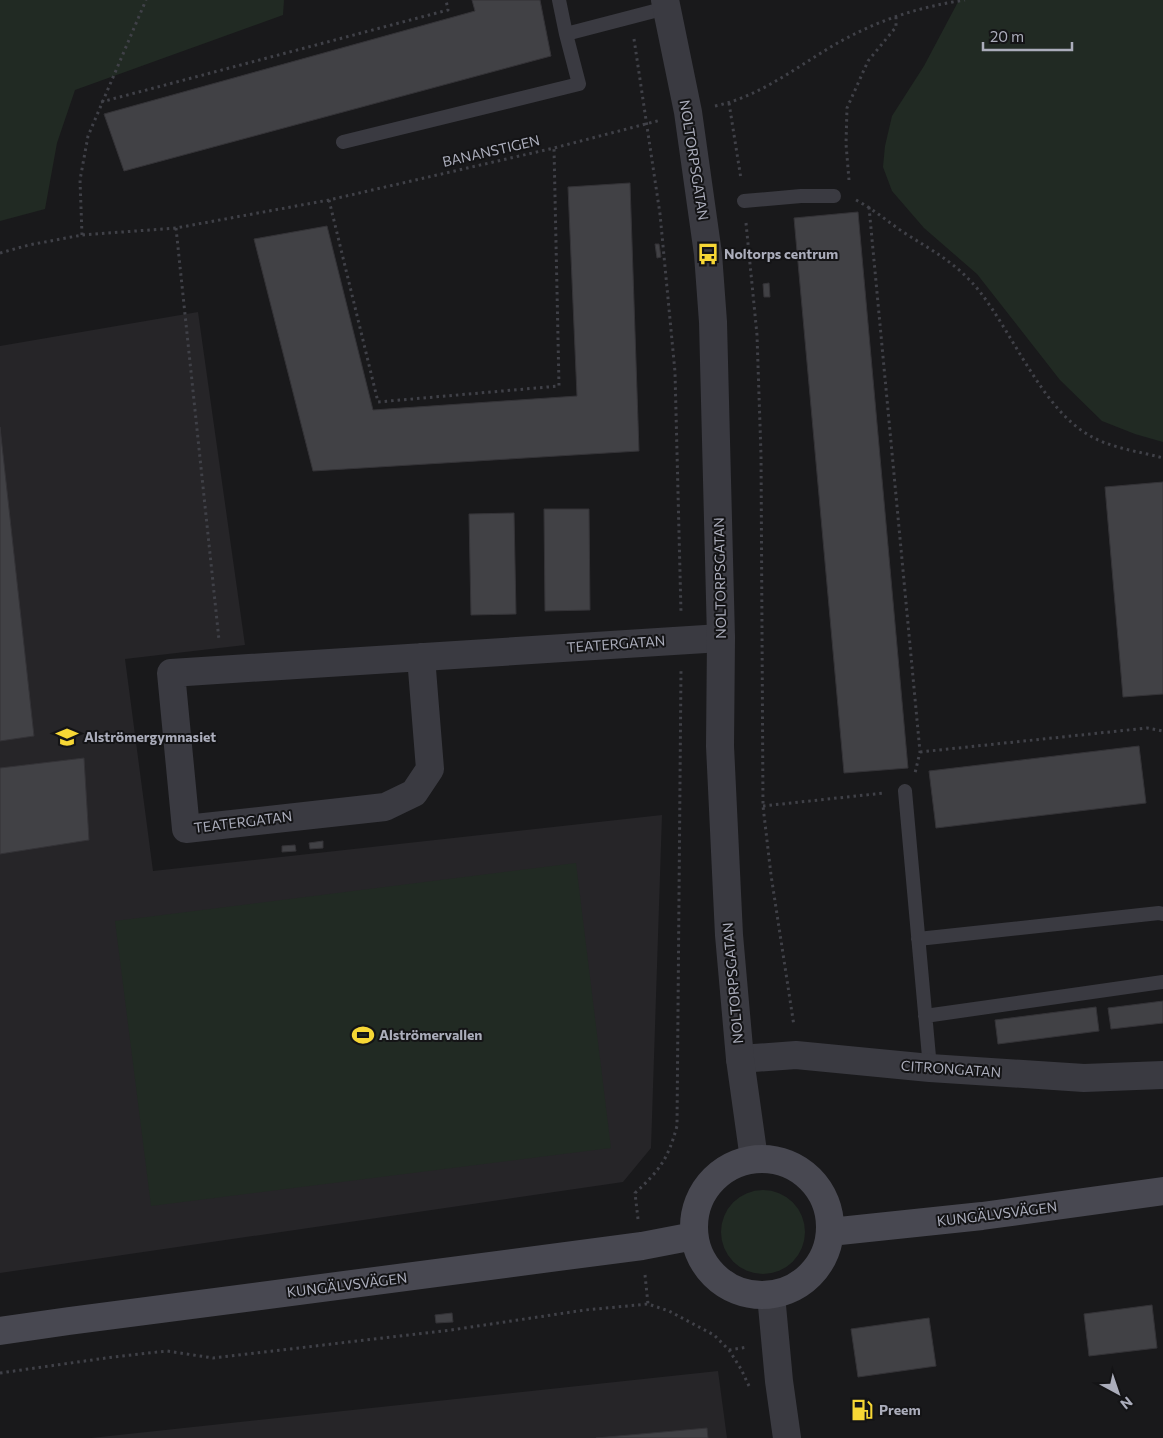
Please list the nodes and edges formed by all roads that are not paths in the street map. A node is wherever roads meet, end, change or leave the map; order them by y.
1 (558, 0) edge
2 (665, 4) edge
3 (566, 34) junction
4 (343, 142) dead end
5 (834, 196) road end
6 (744, 201) road end
7 (722, 638) junction
8 (421, 657) junction
9 (905, 791) road end
10 (1163, 914) edge
11 (918, 939) junction
12 (1163, 982) edge
13 (925, 1016) junction
14 (740, 1059) junction
15 (930, 1068) junction
16 (1163, 1075) edge
17 (754, 1159) junction
18 (1163, 1190) edge
19 (830, 1232) junction
20 (694, 1236) junction
21 (771, 1295) junction
22 (0, 1331) edge
23 (787, 1438) edge

1 - 3 lane
2 - 3 lane
2 - 7 street, NOLTORPSGATAN
3 - 4 lane
5 - 6 lane
7 - 8 street, TEATERGATAN
7 - 14 street, NOLTORPSGATAN
8 - 8 street, TEATERGATAN
9 - 11 lane
10 - 11 lane
11 - 13 lane
12 - 13 lane
13 - 15 lane
14 - 15 street, CITRONGATAN
14 - 17 street, NOLTORPSGATAN
15 - 16 street, CITRONGATAN
17 - 19 main road
17 - 20 main road
18 - 19 main road, KUNGÄLVSVÄGEN
19 - 21 main road
20 - 21 main road
20 - 22 main road, KUNGÄLVSVÄGEN
21 - 23 street

